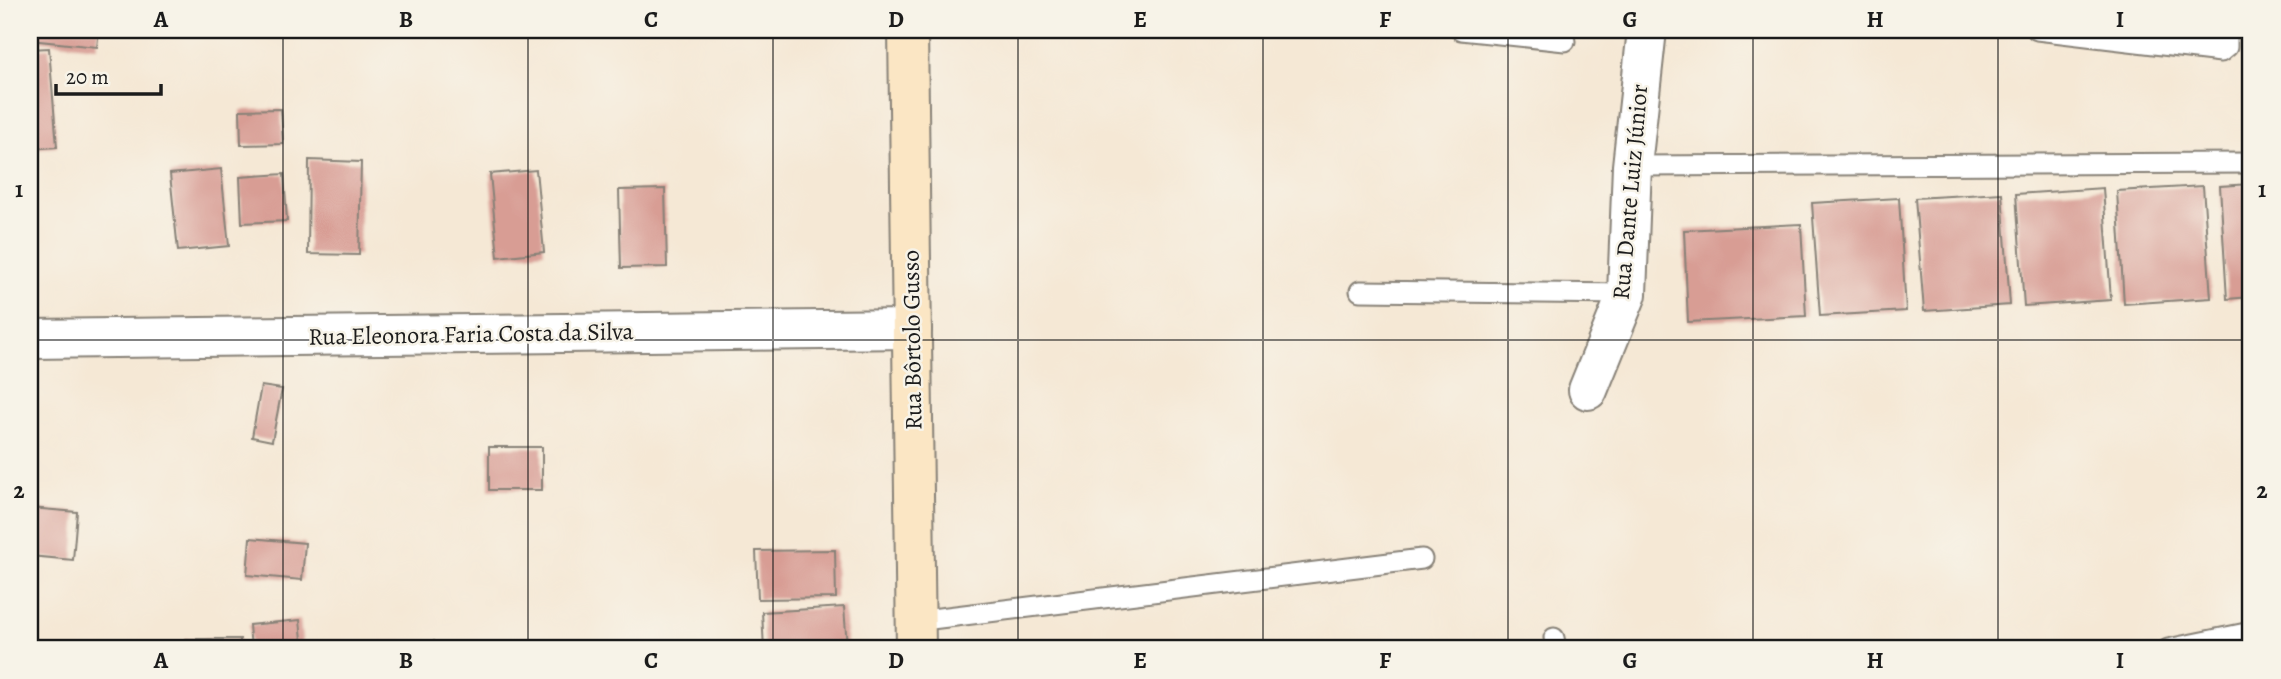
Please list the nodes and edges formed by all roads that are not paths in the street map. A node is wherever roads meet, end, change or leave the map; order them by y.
1 (908, 30) edge
2 (1461, 30) edge
3 (1647, 30) edge
4 (2038, 30) edge
5 (2198, 30) edge
6 (1565, 41) dead end
7 (2251, 163) edge
8 (1632, 166) junction
9 (1360, 291) dead end
10 (1627, 294) junction
11 (912, 329) junction
12 (30, 339) edge
13 (1588, 390) dead end
14 (1422, 559) dead end
15 (2251, 632) edge
16 (916, 635) edge
17 (2168, 649) edge

1 - 11 street, Rua Bôrtolo Gusso
2 - 6 lane
3 - 8 street, Rua Dante Luiz Júnior
4 - 5 lane
7 - 8 lane
8 - 10 street, Rua Dante Luiz Júnior
9 - 10 lane
10 - 13 street, Rua Dante Luiz Júnior
11 - 12 street, Rua Eleonora Faria Costa da Silva
11 - 16 street, Rua Bôrtolo Gusso
14 - 16 lane
15 - 17 lane

